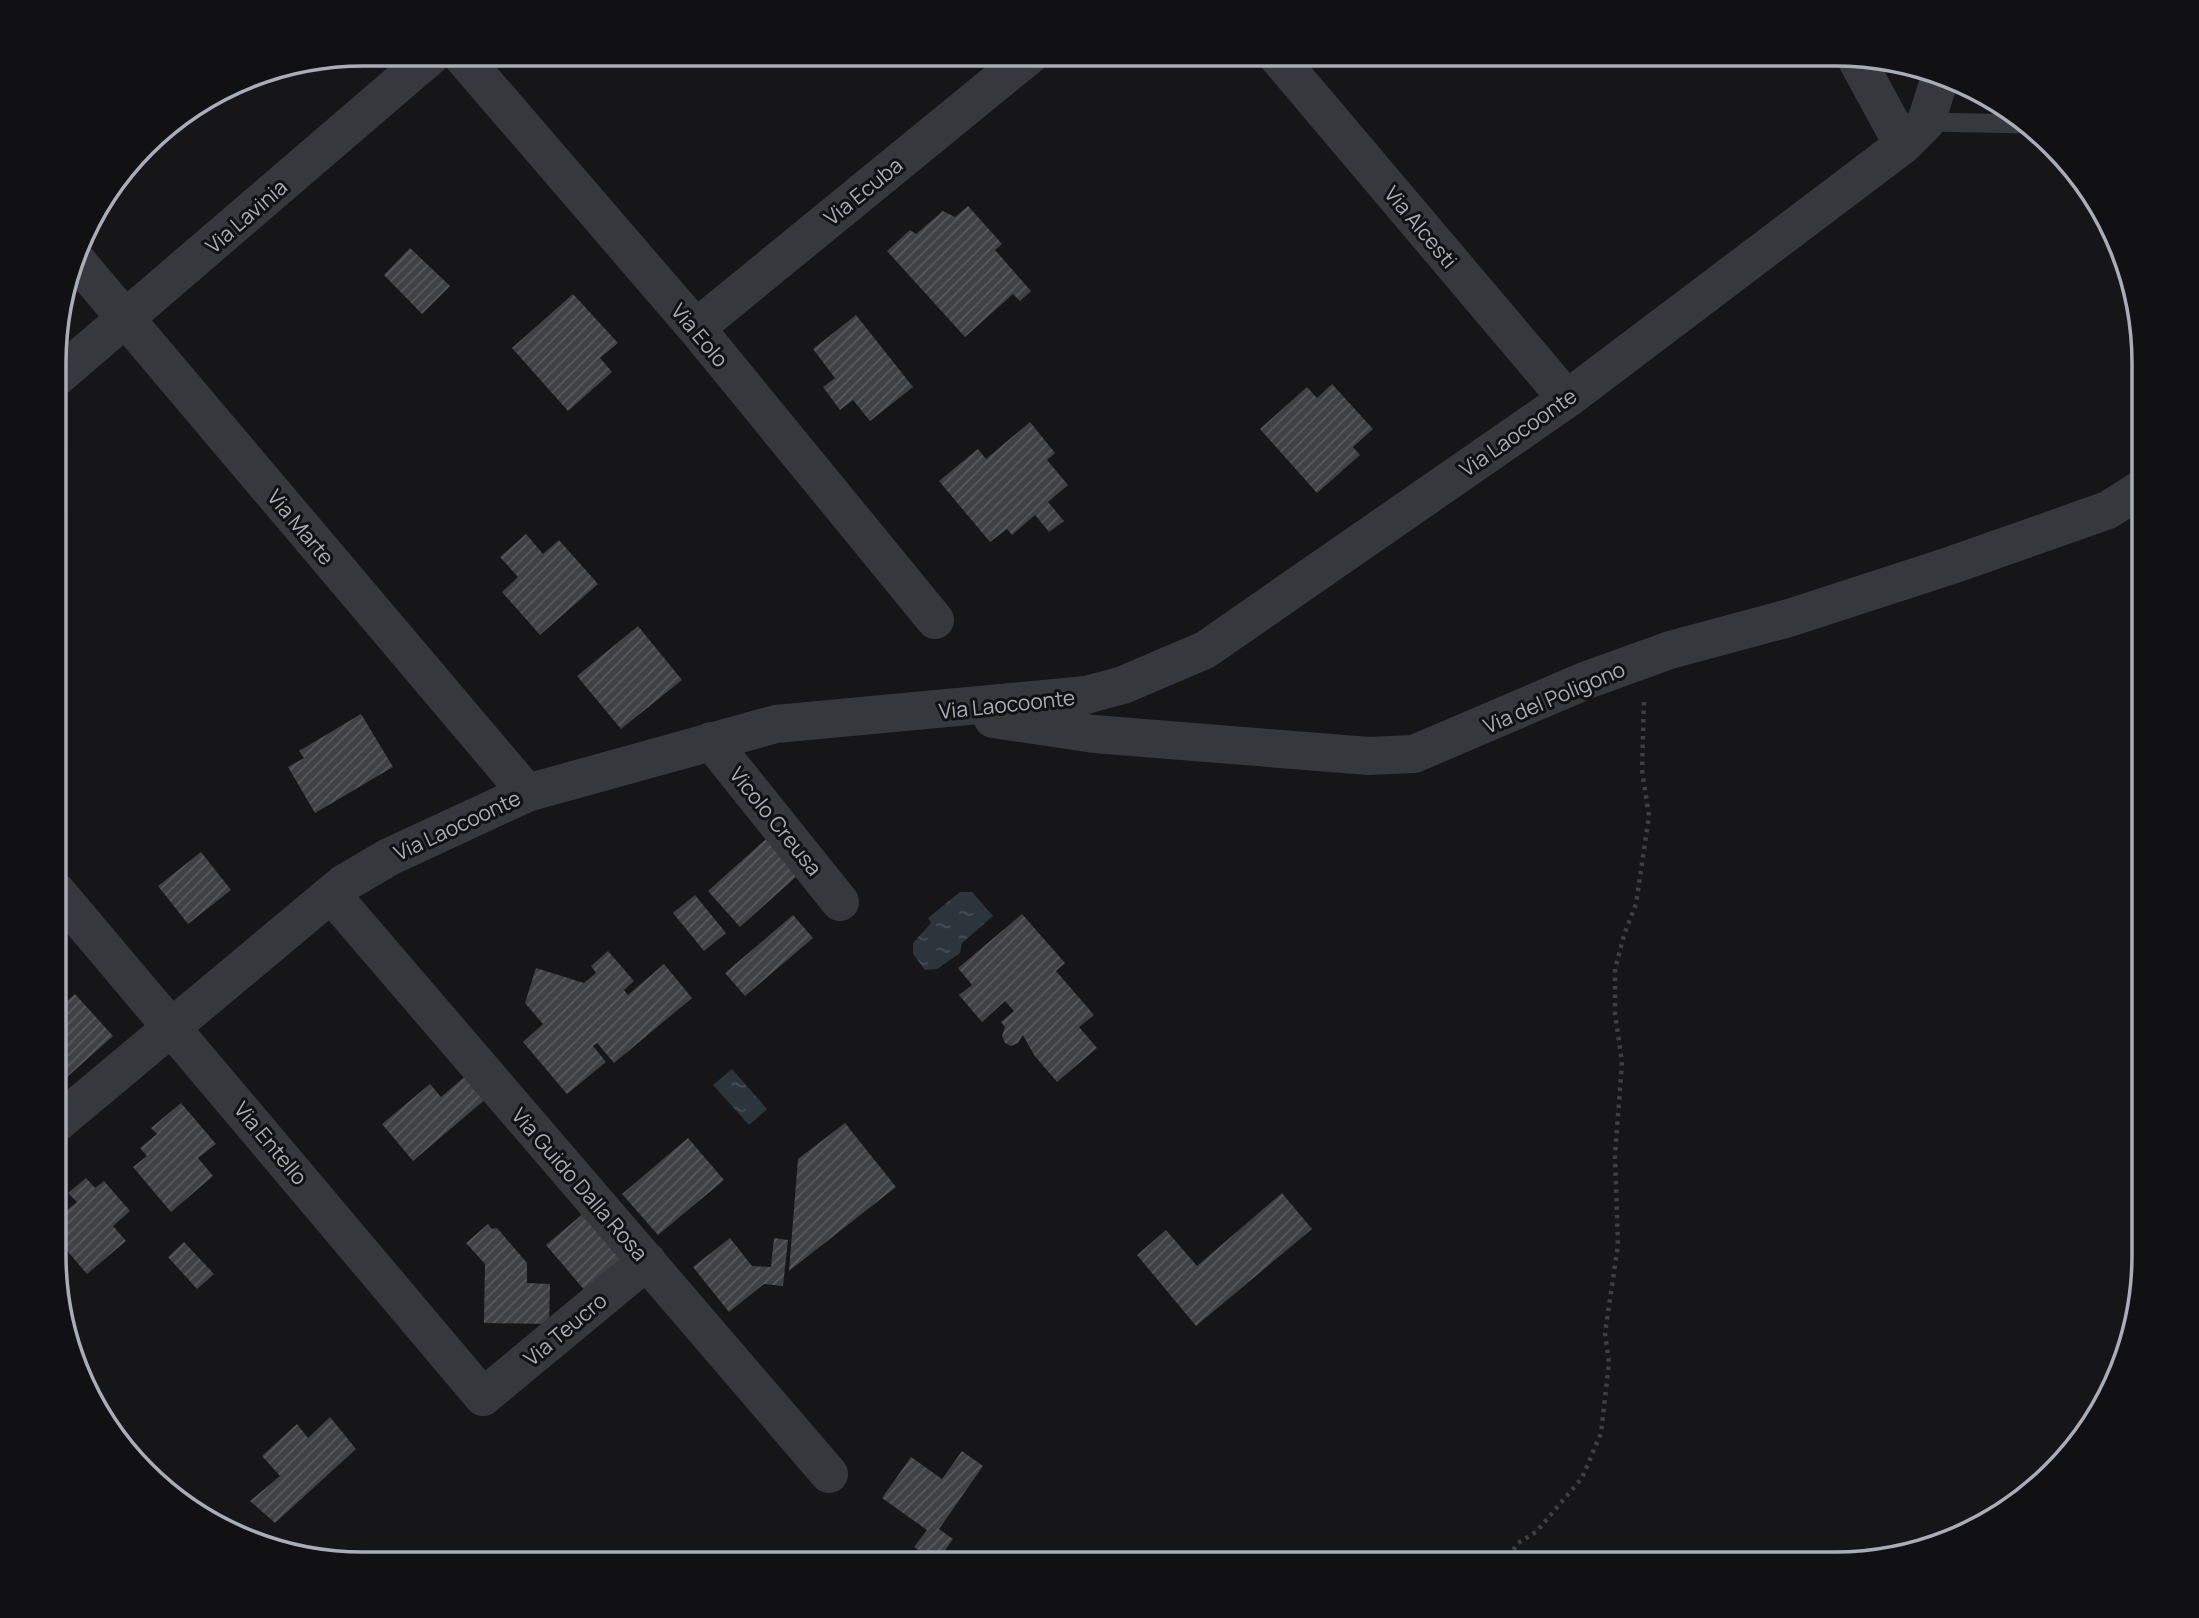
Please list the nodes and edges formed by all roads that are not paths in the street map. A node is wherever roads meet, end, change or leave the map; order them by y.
1 (419, 66) edge
2 (470, 66) edge
3 (1017, 66) edge
4 (1285, 66) edge
5 (1864, 68) edge
6 (1937, 84) edge
7 (2012, 125) edge
8 (1915, 134) junction
9 (82, 268) edge
10 (125, 320) junction
11 (696, 328) junction
12 (66, 369) edge
13 (1567, 399) junction
14 (2132, 495) edge
15 (935, 620) dead end
16 (939, 711) junction
17 (711, 741) junction
18 (527, 793) junction
19 (331, 894) junction
20 (66, 902) edge
21 (841, 902) dead end
22 (172, 1025) junction
23 (66, 1115) edge
24 (646, 1261) junction
25 (483, 1397) joint
26 (829, 1474) dead end

1 - 10 street, Via Lavinia
2 - 11 street, Via Eolo
3 - 11 street, Via Ecuba
4 - 13 street, Via Alcesti
5 - 8 street
6 - 8 street
7 - 8 lane
8 - 13 street, Via Laocoonte
9 - 10 street, Via Marte
10 - 12 street, Via Lavinia
10 - 18 street, Via Marte
11 - 15 street, Via Eolo
13 - 16 street, Via Laocoonte
14 - 16 street, Via del Poligono
16 - 17 street, Via Laocoonte
17 - 18 street, Via Laocoonte
17 - 21 street, Vicolo Creusa
18 - 19 street, Via Laocoonte
19 - 22 street, Via Laocoonte
19 - 24 street, Via Guido Dalla Rosa
20 - 22 street, Via Entello
22 - 23 street, Via Laocoonte
22 - 25 street, Via Entello
24 - 25 street, Via Teucro
24 - 26 street, Via Guido Dalla Rosa

